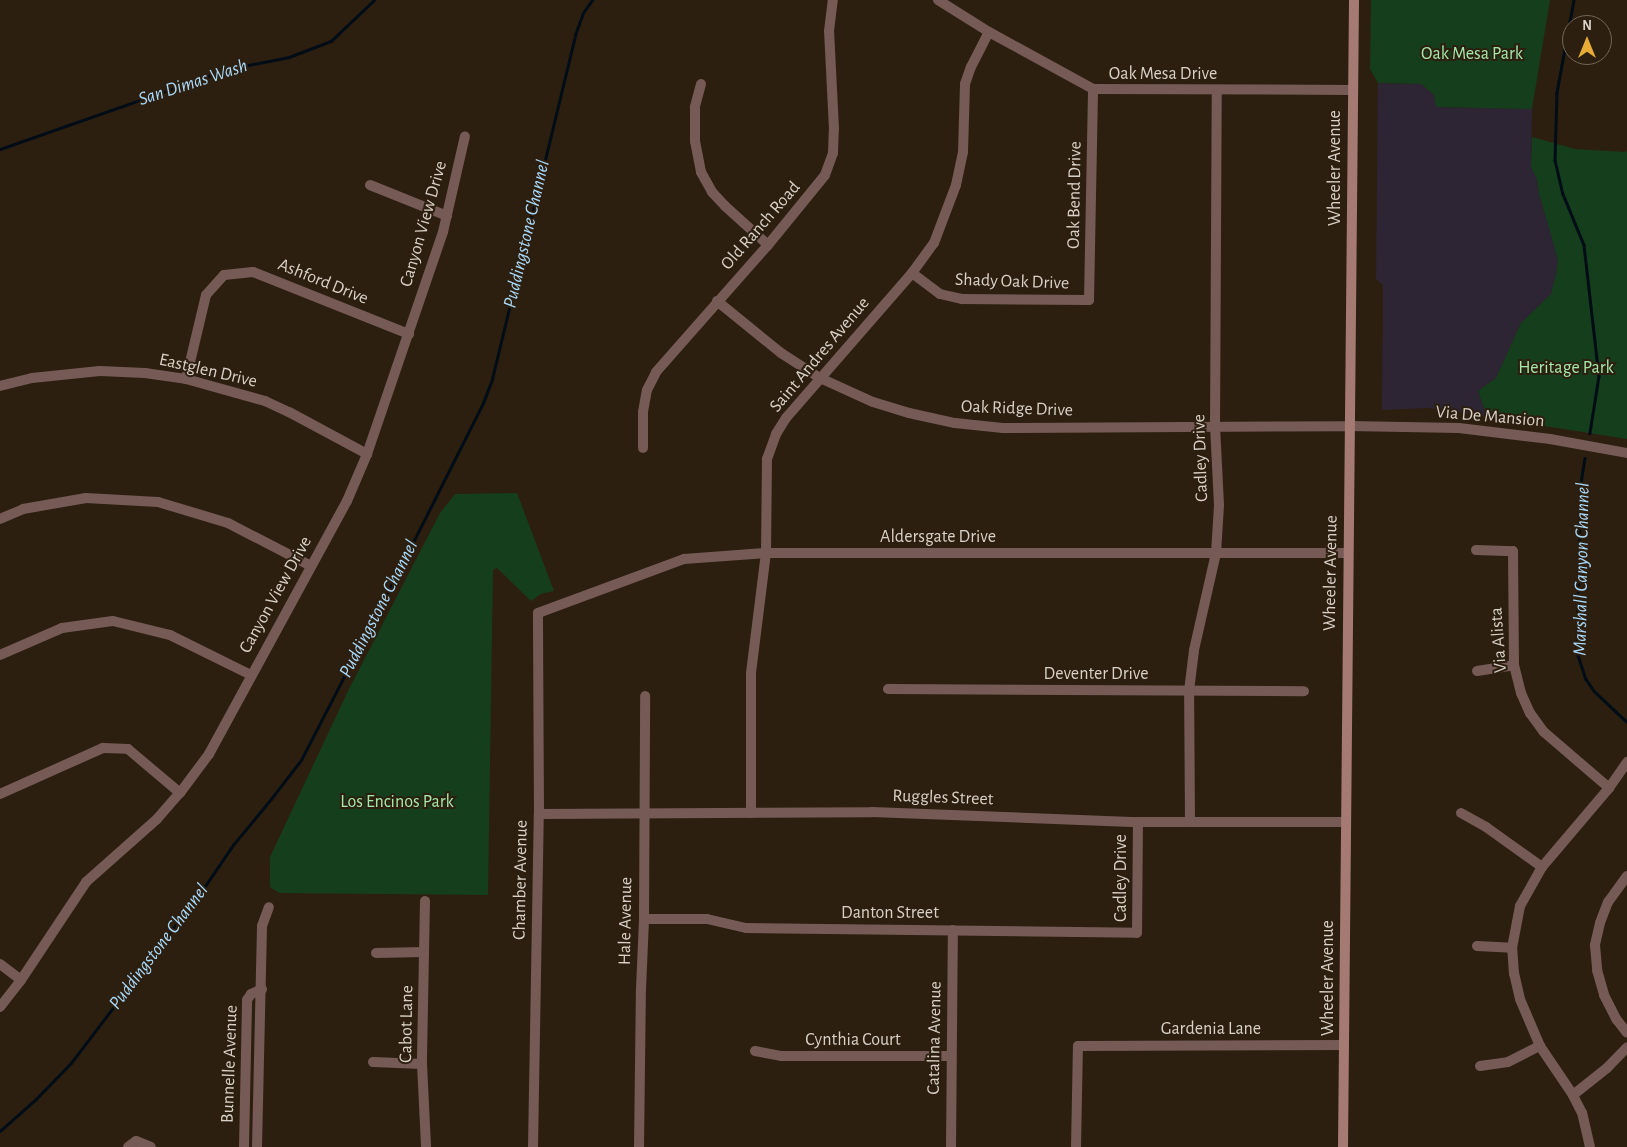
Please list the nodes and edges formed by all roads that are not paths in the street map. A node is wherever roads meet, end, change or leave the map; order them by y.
1 (833, 0) edge
2 (938, 0) edge
3 (1354, 0) edge
4 (989, 32) junction
5 (701, 84) dead end
6 (1093, 89) junction
7 (1217, 90) junction
8 (1352, 90) junction
9 (465, 136) dead end
10 (370, 186) dead end
11 (447, 216) junction
12 (768, 245) junction
13 (912, 273) junction
14 (1089, 300) joint
15 (717, 301) junction
16 (409, 334) junction
17 (820, 378) junction
18 (186, 379) junction
19 (0, 386) edge
20 (1349, 426) junction
21 (1215, 427) junction
22 (643, 448) dead end
23 (1627, 453) edge
24 (367, 454) junction
25 (0, 519) edge
26 (1476, 550) dead end
27 (766, 553) junction
28 (1216, 553) junction
29 (1348, 553) junction
30 (311, 566) junction
31 (538, 613) joint
32 (0, 656) edge
33 (1514, 665) junction
34 (1477, 671) dead end
35 (251, 675) junction
36 (888, 689) dead end
37 (1190, 691) junction
38 (1304, 691) dead end
39 (645, 696) dead end
40 (1627, 762) edge
41 (1609, 788) junction
42 (180, 793) junction
43 (0, 794) edge
44 (751, 813) junction
45 (1461, 813) dead end
46 (539, 814) junction
47 (644, 814) junction
48 (1190, 821) junction
49 (1138, 822) junction
50 (1345, 822) junction
51 (1542, 867) junction
52 (1627, 876) edge
53 (425, 901) dead end
54 (269, 907) dead end
55 (644, 919) junction
56 (953, 930) junction
57 (1137, 933) joint
58 (1477, 946) dead end
59 (1512, 948) junction
60 (424, 952) junction
61 (376, 953) dead end
62 (0, 964) edge
63 (21, 980) junction
64 (262, 989) junction
65 (0, 1007) edge
66 (1627, 1033) edge
67 (1344, 1045) junction
68 (1540, 1046) junction
69 (1627, 1047) edge
70 (755, 1051) dead end
71 (951, 1056) junction
72 (373, 1062) dead end
73 (422, 1064) junction
74 (1480, 1066) dead end
75 (1573, 1095) junction
76 (128, 1147) edge
77 (151, 1147) edge
78 (244, 1147) edge
79 (258, 1147) edge
80 (426, 1147) edge
81 (533, 1147) edge
82 (640, 1147) edge
83 (951, 1147) edge
84 (1076, 1147) edge
85 (1343, 1147) edge
86 (1590, 1147) edge

1 - 12 street, Old Ranch Road
2 - 4 street, Oak Mesa Drive
3 - 8 main road, Wheeler Avenue
4 - 6 street, Oak Mesa Drive
4 - 13 street, Saint Andres Avenue
5 - 12 street
6 - 7 street, Oak Mesa Drive
6 - 14 street, Oak Bend Drive
7 - 8 street, Oak Mesa Drive
7 - 21 street, Cadley Drive
8 - 20 main road, Wheeler Avenue
9 - 11 street, Canyon View Drive
10 - 11 street
11 - 16 street, Canyon View Drive
12 - 15 street, Old Ranch Road
13 - 14 street, Shady Oak Drive
13 - 17 street, Saint Andres Avenue
15 - 17 street, Oak Ridge Drive
15 - 22 street, Old Ranch Road
16 - 18 street, Ashford Drive
16 - 24 street, Canyon View Drive
17 - 21 street, Oak Ridge Drive
17 - 27 street, Saint Andres Avenue
18 - 19 street, Eastglen Drive
18 - 24 street, Eastglen Drive
20 - 21 street, Oak Ridge Drive
20 - 23 street, Via De Mansion
20 - 29 main road, Wheeler Avenue
21 - 28 street, Cadley Drive
24 - 30 street, Canyon View Drive
25 - 30 street
26 - 33 street, Via Alista
27 - 28 street, Aldersgate Drive
27 - 31 street, Aldersgate Drive
27 - 44 street, Saint Andres Avenue
28 - 29 street, Aldersgate Drive
28 - 37 street, Cadley Drive
29 - 50 main road, Wheeler Avenue
30 - 35 street, Canyon View Drive
31 - 46 street, Chamber Avenue
32 - 35 street
33 - 34 street
33 - 41 street, Via Alista
35 - 42 street, Canyon View Drive
36 - 37 street, Deventer Drive
37 - 38 street, Deventer Drive
37 - 48 street, Cadley Drive
39 - 47 street, Hale Avenue
40 - 41 street
41 - 51 street
42 - 43 street
42 - 63 street, Canyon View Drive
44 - 47 street, Ruggles Street
44 - 49 street, Ruggles Street
45 - 51 street
46 - 47 street, Ruggles Street
46 - 81 street, Chamber Avenue
47 - 55 street, Hale Avenue
48 - 49 street, Ruggles Street
48 - 50 street, Ruggles Street
49 - 57 street, Cadley Drive
50 - 67 main road, Wheeler Avenue
51 - 59 street
52 - 66 street
53 - 60 street, Cabot Lane
54 - 64 street, Bunnelle Avenue
55 - 56 street, Danton Street
55 - 82 street, Hale Avenue
56 - 57 street, Danton Street
56 - 71 street, Catalina Avenue
58 - 59 street
59 - 68 street
60 - 61 street
60 - 73 street, Cabot Lane
62 - 63 street
63 - 65 street, Canyon View Drive
64 - 78 street, Bunnelle Avenue
64 - 79 street, Bunnelle Avenue
67 - 84 street, Gardenia Lane
67 - 85 main road, Wheeler Avenue
68 - 74 street
68 - 75 street
69 - 75 street
70 - 71 street, Cynthia Court
71 - 83 street, Catalina Avenue
72 - 73 street
73 - 80 street, Cabot Lane
75 - 86 street
76 - 77 street

